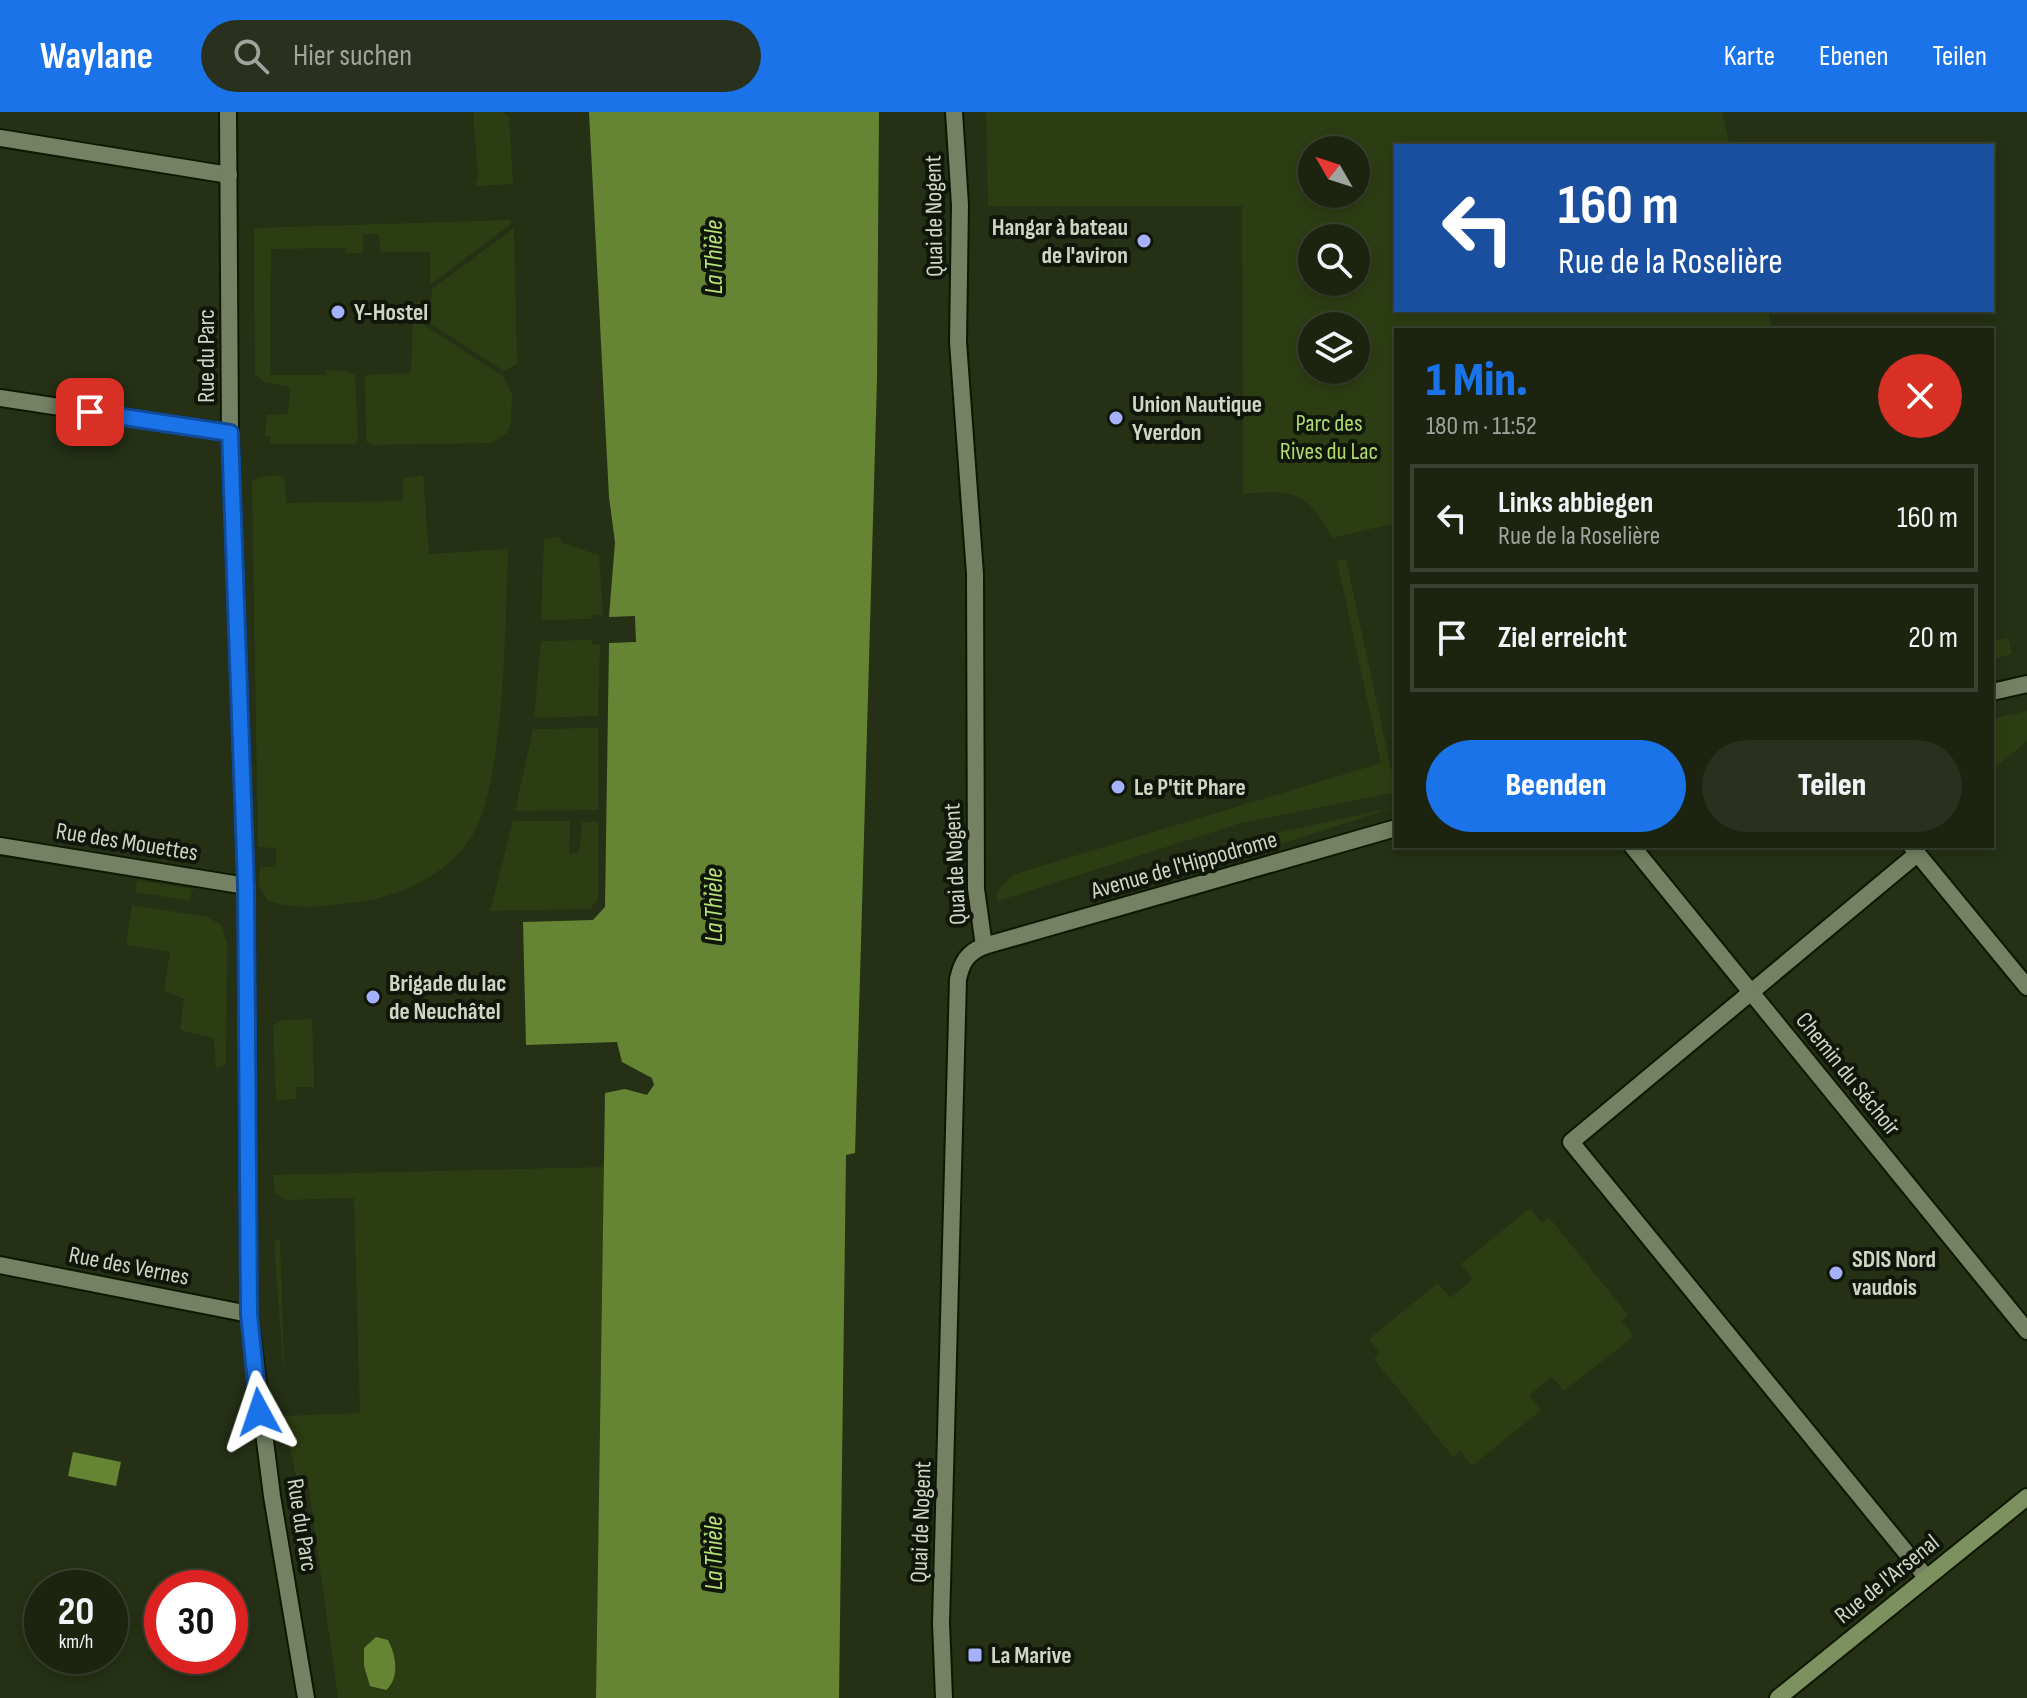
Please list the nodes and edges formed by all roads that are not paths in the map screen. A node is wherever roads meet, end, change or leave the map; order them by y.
1 (228, 112) edge
2 (954, 112) edge
3 (0, 138) edge
4 (229, 175) junction
5 (0, 398) edge
6 (230, 433) junction
7 (2027, 684) edge
8 (1994, 692) edge
9 (1394, 829) edge
10 (0, 846) edge
11 (1634, 848) edge
12 (1914, 850) edge
13 (246, 886) junction
14 (984, 946) junction
15 (2027, 987) edge
16 (1751, 992) junction
17 (0, 1265) edge
18 (249, 1314) junction
19 (2027, 1331) edge
20 (2027, 1497) edge
21 (1926, 1577) junction
22 (306, 1698) edge
23 (944, 1698) edge
24 (1778, 1698) edge

1 - 4 street, Rue du Parc
2 - 14 street, Quai de Nogent
3 - 4 street
4 - 6 street, Rue du Parc
5 - 6 street
6 - 13 street, Rue du Parc
7 - 8 street
9 - 14 street, Avenue de l'Hippodrome
10 - 13 street, Rue des Mouettes
11 - 16 street, Chemin du Séchoir
12 - 15 street
12 - 16 street
13 - 18 street, Rue du Parc
14 - 23 street, Quai de Nogent
16 - 19 street, Chemin du Séchoir
16 - 21 street
17 - 18 street, Rue des Vernes
18 - 22 street, Rue du Parc
20 - 21 street, Rue de l'Arsenal
21 - 24 street, Rue de l'Arsenal

